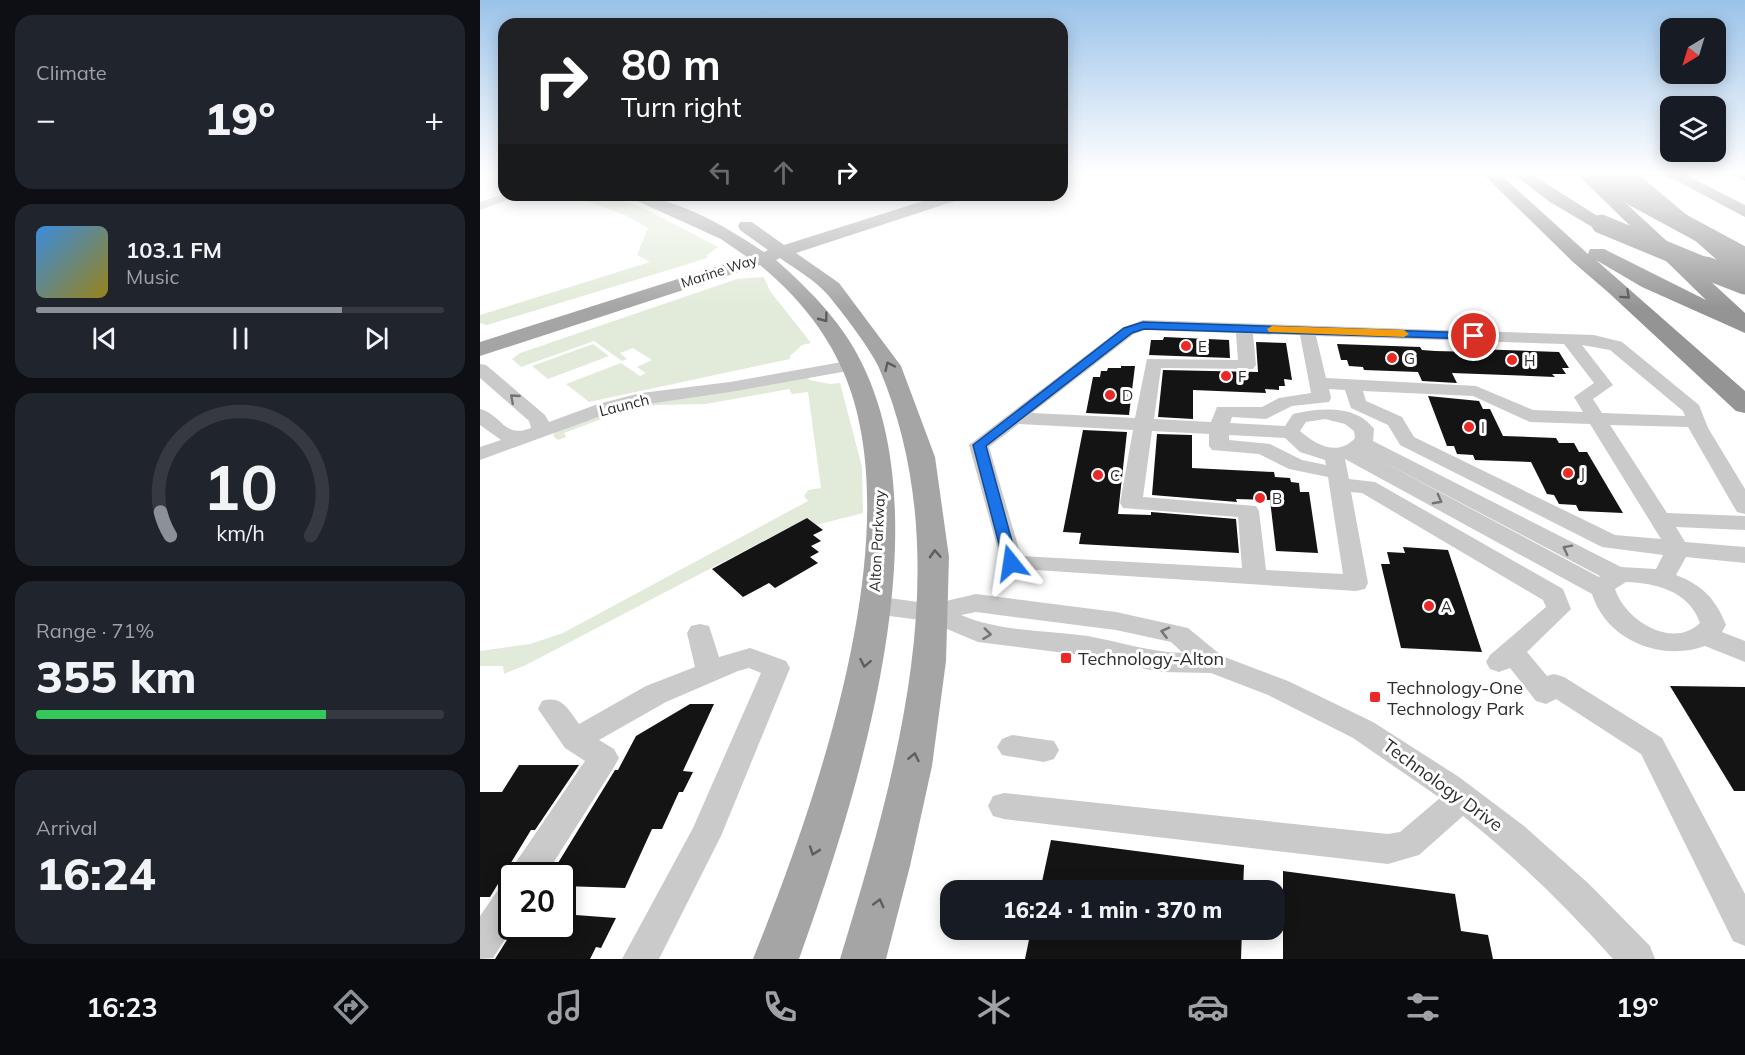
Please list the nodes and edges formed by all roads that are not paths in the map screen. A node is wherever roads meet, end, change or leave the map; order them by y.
1 (696, 219) edge
2 (730, 219) edge
3 (855, 219) edge
4 (876, 219) edge
5 (1541, 219) edge
6 (1592, 219) edge
7 (1634, 219) edge
8 (1647, 219) edge
9 (1673, 219) edge
10 (1680, 219) edge
11 (1684, 219) edge
12 (1544, 221) junction
13 (1666, 248) junction
14 (769, 250) junction
15 (1745, 251) edge
16 (1745, 257) edge
17 (1745, 275) edge
18 (1745, 283) edge
19 (1745, 325) edge
20 (1244, 328) junction
21 (1307, 331) junction
22 (480, 335) edge
23 (1569, 339) junction
24 (480, 349) edge
25 (850, 359) junction
26 (480, 369) edge
27 (1352, 384) junction
28 (1322, 398) junction
29 (1745, 405) edge
30 (480, 415) edge
31 (1014, 418) junction
32 (1597, 419) junction
33 (1696, 422) junction
34 (1143, 424) junction
35 (1219, 428) junction
36 (540, 429) junction
37 (1290, 432) junction
38 (517, 438) junction
39 (480, 448) edge
40 (480, 454) edge
41 (1345, 462) junction
42 (1745, 507) edge
43 (1660, 520) junction
44 (1745, 523) edge
45 (1678, 549) junction
46 (1741, 559) edge
47 (1255, 577) junction
48 (1663, 578) junction
49 (1611, 583) junction
50 (874, 605) junction
51 (933, 613) junction
52 (700, 633) dead end
53 (1707, 636) junction
54 (1745, 652) edge
55 (710, 671) junction
56 (552, 709) dead end
57 (575, 740) junction
58 (1012, 747) dead end
59 (1044, 750) dead end
60 (1462, 797) junction
61 (1004, 806) dead end
62 (535, 862) edge
63 (498, 919) edge
64 (1745, 929) edge
65 (480, 946) edge
66 (640, 959) edge
67 (776, 959) edge
68 (863, 959) edge
69 (1637, 959) edge

1 - 14 main road, Alton Parkway
2 - 14 main road, Alton Parkway
3 - 14 main road, Marine Way
4 - 14 main road, Marine Way
5 - 12 highway
6 - 18 highway, bridge
7 - 13 highway
8 - 13 highway
9 - 16 highway, bridge
10 - 17 highway
11 - 15 highway, bridge
12 - 19 highway
12 -> 29 highway
13 - 19 highway
14 - 22 main road, Marine Way
14 - 24 main road, Marine Way
14 -> 25 main road, Alton Parkway
51 -> 14 main road, Alton Parkway
20 - 21 street
20 - 31 street
20 - 34 street
21 - 23 street
21 - 28 street
23 - 32 street
23 - 33 street
25 - 36 street, Launch
25 - 50 main road, Alton Parkway
36 -> 26 street
27 - 28 street
27 - 32 street
27 - 45 street
28 - 35 street
28 - 37 street
28 - 41 street
30 - 38 street
31 - 34 street
31 - 47 street
32 - 33 street
32 - 43 street
33 - 42 street
34 - 35 street
34 - 47 street
35 - 37 street
35 - 41 street
36 - 38 street, Launch
37 - 41 street
38 - 39 street, Launch
38 - 40 street, Launch
41 - 47 street
41 - 49 street
41 - 64 street
43 - 44 street
43 - 45 street
45 - 46 street
45 - 48 street
48 - 49 street
48 - 53 street
49 - 53 street
50 - 51 street, Technology Drive
50 -> 67 main road, Alton Parkway
51 - 60 street, Technology Drive
68 -> 51 main road, Alton Parkway
52 - 55 street
53 - 54 street
55 - 57 street
55 - 66 street
56 - 57 street
57 - 62 street
58 - 59 street
60 - 61 street
60 - 69 street, Technology Drive
63 - 65 street

